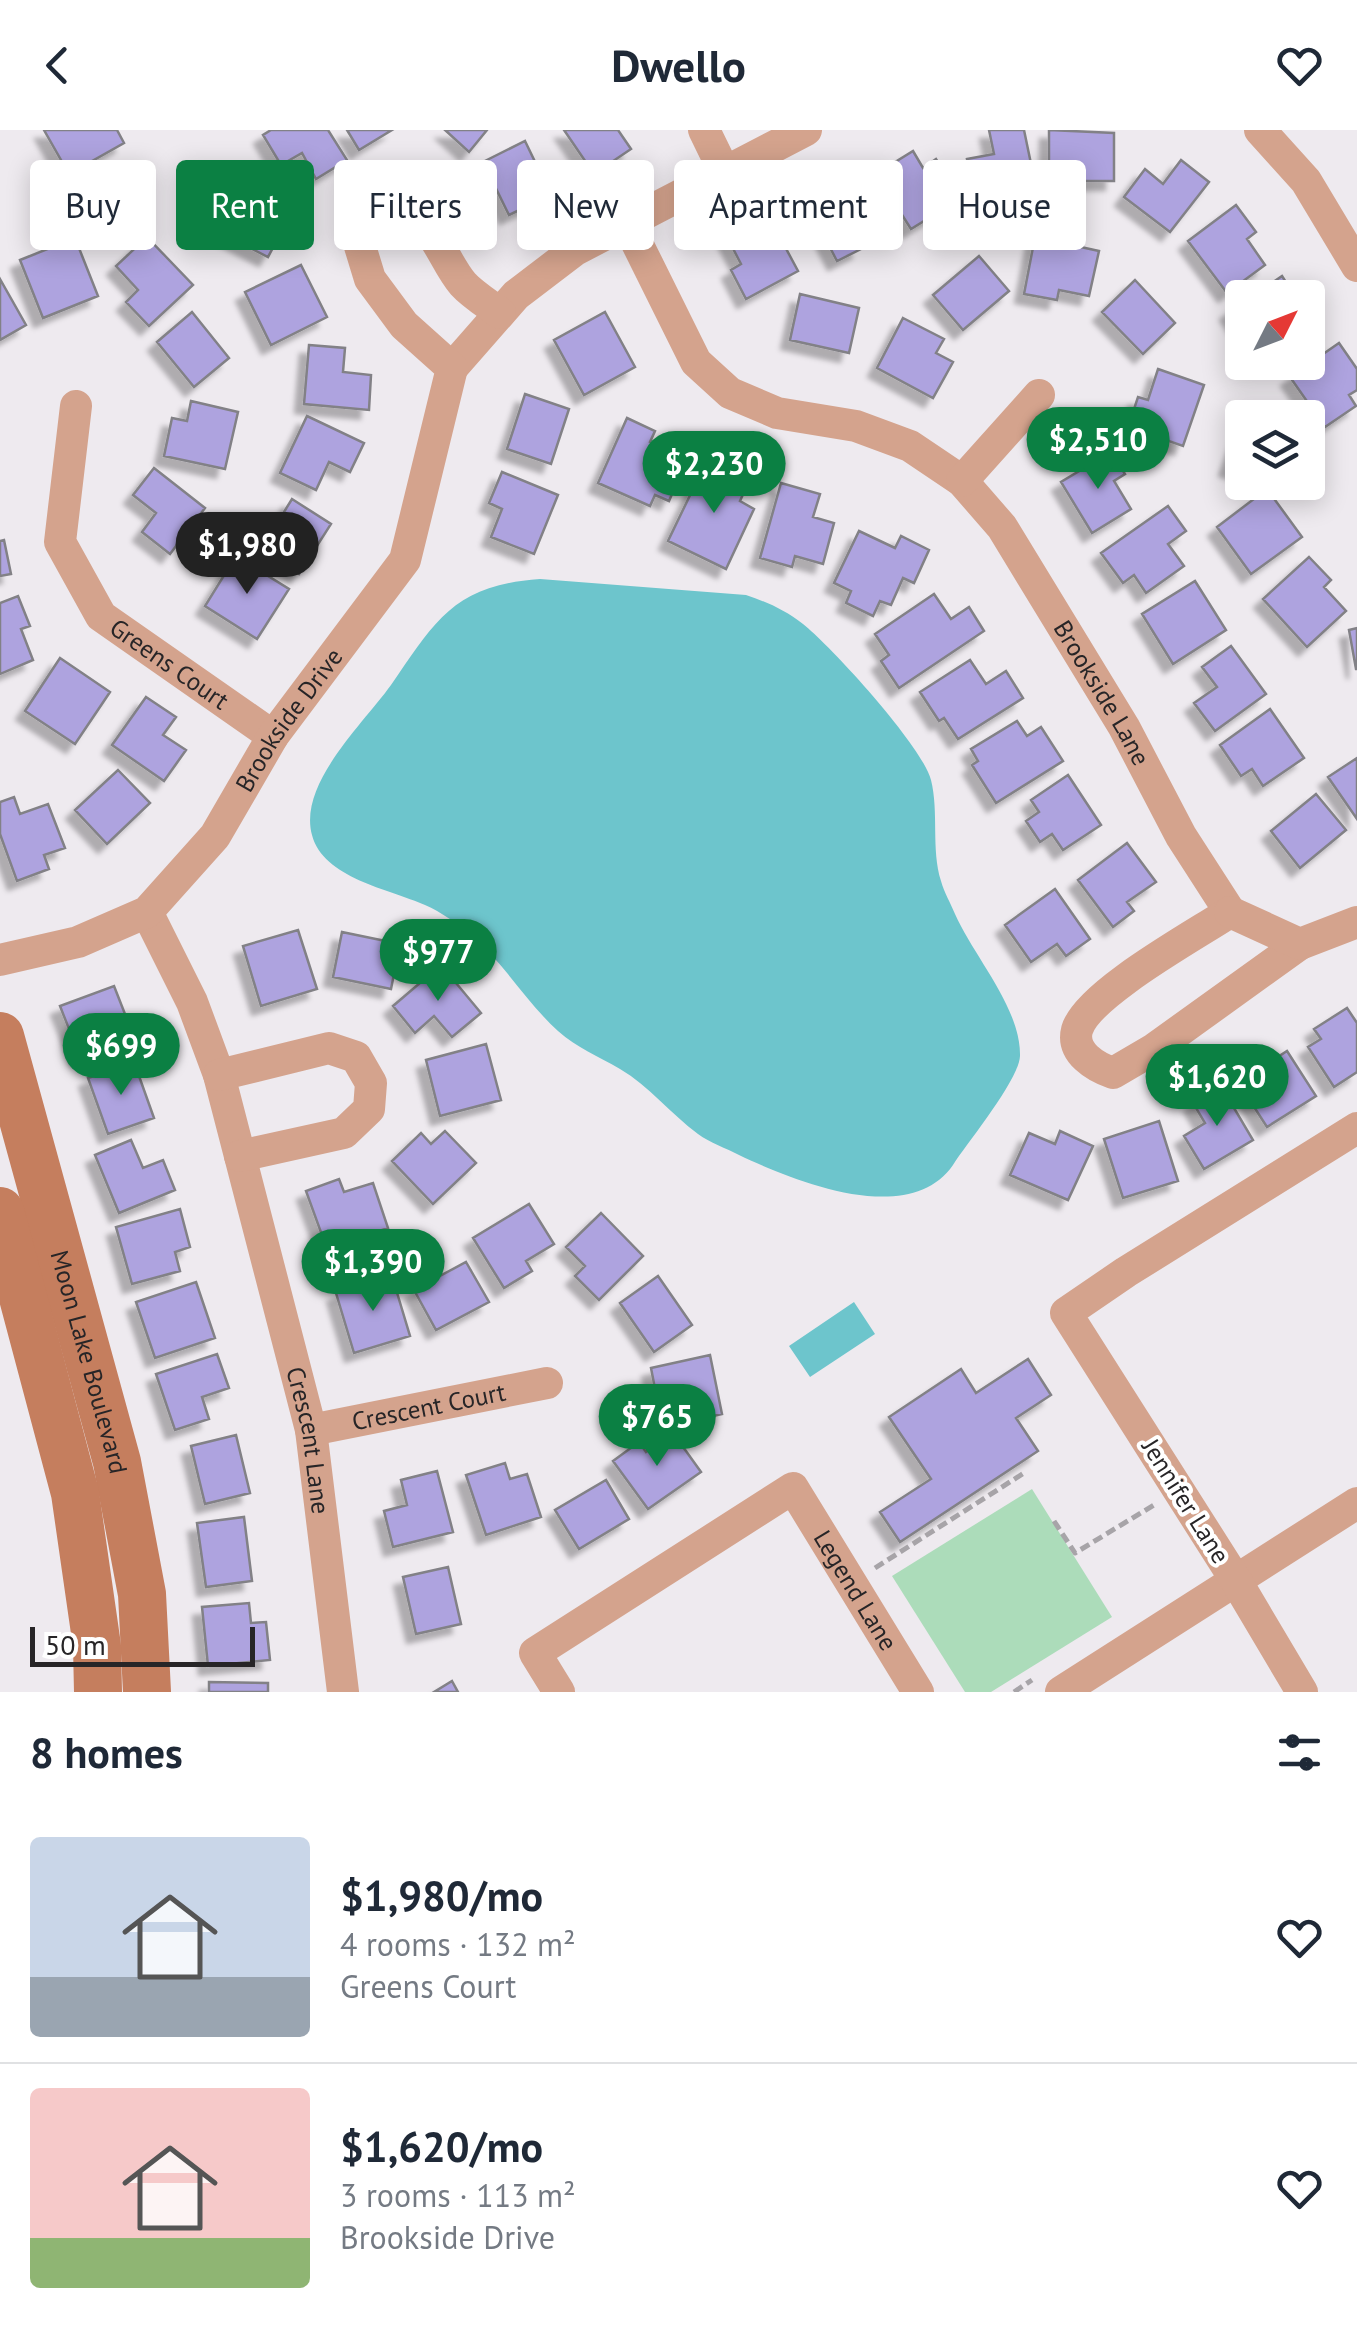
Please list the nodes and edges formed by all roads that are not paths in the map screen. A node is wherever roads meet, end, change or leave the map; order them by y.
1 (704, 130) edge
2 (1260, 130) edge
3 (796, 132) edge
4 (719, 160) edge
5 (744, 160) edge
6 (575, 250) edge
7 (640, 250) edge
8 (1357, 266) edge
9 (500, 313) junction
10 (452, 368) junction
11 (1038, 395) dead end
12 (76, 406) dead end
13 (962, 482) junction
14 (273, 736) junction
15 (147, 912) junction
16 (1230, 912) junction
17 (1357, 922) edge
18 (1300, 944) junction
19 (0, 960) edge
20 (0, 1036) edge
21 (219, 1075) junction
22 (1357, 1128) edge
23 (240, 1156) junction
24 (0, 1211) edge
25 (546, 1383) dead end
26 (311, 1430) junction
27 (1357, 1503) edge
28 (1235, 1579) junction
29 (1054, 1682) edge
30 (98, 1692) edge
31 (147, 1692) edge
32 (343, 1692) edge
33 (558, 1692) edge
34 (918, 1692) edge
35 (1302, 1692) edge

1 - 4 street
2 - 8 street
3 - 5 street, Brookside Drive
6 - 9 street, Brookside Drive
7 - 13 street, Brookside Lane
9 - 10 street, Brookside Drive
9 - 10 street
10 - 14 street, Brookside Drive
11 - 13 street
12 - 14 street, Greens Court
13 - 16 street, Brookside Lane
14 - 15 street, Brookside Drive
15 - 19 street, Brookside Drive
15 - 21 street, Crescent Lane
16 - 18 street
16 - 18 street
17 - 18 street
20 - 31 street, Moon Lake Boulevard
21 - 23 street, Crescent Lane
21 - 23 street
22 - 28 street, Jennifer Lane
23 - 26 street, Crescent Lane
24 - 30 street, Moon Lake Boulevard
25 - 26 street, Crescent Court
26 - 32 street, Crescent Lane
27 - 28 street
28 - 29 street
28 - 35 street, Jennifer Lane
33 - 34 street, Legend Lane

